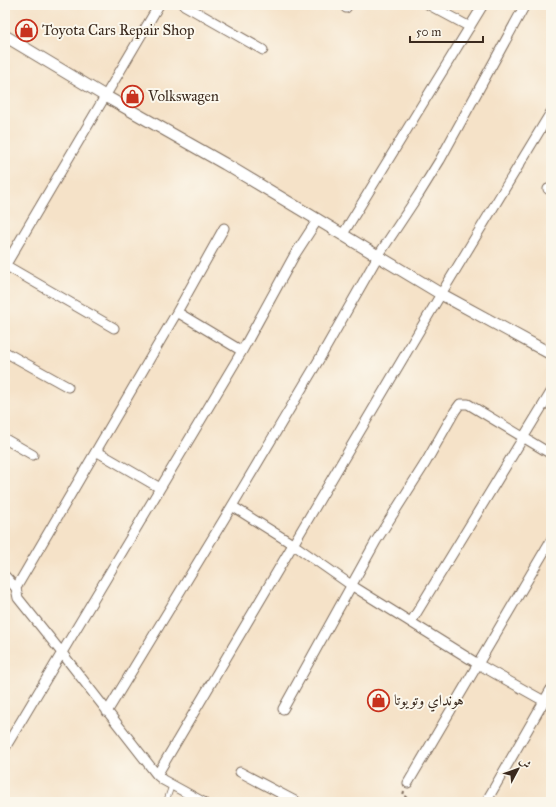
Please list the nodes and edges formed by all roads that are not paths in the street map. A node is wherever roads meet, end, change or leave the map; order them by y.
1 (159, 5) edge
2 (184, 5) edge
3 (429, 5) edge
4 (483, 5) edge
5 (525, 5) edge
6 (470, 27) junction
7 (5, 36) edge
8 (264, 50) dead end
9 (105, 96) junction
10 (551, 112) edge
11 (318, 219) junction
12 (224, 228) dead end
13 (343, 234) junction
14 (378, 256) junction
15 (5, 265) edge
16 (441, 294) junction
17 (177, 312) junction
18 (114, 328) dead end
19 (242, 351) junction
20 (5, 352) edge
21 (551, 354) edge
22 (68, 387) dead end
23 (551, 392) edge
24 (523, 437) junction
25 (5, 438) edge
26 (96, 451) junction
27 (551, 454) edge
28 (33, 455) dead end
29 (160, 488) junction
30 (232, 506) junction
31 (551, 540) edge
32 (294, 545) junction
33 (5, 576) edge
34 (351, 585) junction
35 (16, 588) junction
36 (411, 622) junction
37 (62, 653) junction
38 (478, 664) junction
39 (551, 689) edge
40 (544, 701) junction
41 (283, 709) dead end
42 (107, 712) junction
43 (5, 748) edge
44 (240, 772) dead end
45 (157, 775) junction
46 (408, 783) road end
47 (172, 785) junction
48 (166, 802) edge
49 (203, 802) edge
50 (297, 802) edge
51 (486, 802) edge

1 - 9 street
2 - 8 street
3 - 6 street
4 - 6 street
5 - 14 street
6 - 13 street
7 - 9 street
9 - 11 street
9 - 15 street
10 - 16 street
11 - 13 street
11 - 19 street
12 - 17 street
13 - 14 street
14 - 16 street
14 - 30 street
15 - 18 street
16 - 21 street
16 - 32 street
17 - 19 street
17 - 26 street
19 - 29 street
20 - 22 street
23 - 24 street
24 - 27 street
24 - 34 street
24 - 36 street
25 - 28 street
26 - 29 street
26 - 35 street
29 - 37 street
30 - 32 street
30 - 42 street
31 - 38 street
32 - 34 street
32 - 45 street
33 - 35 street
34 - 36 street
34 - 41 street
35 - 37 street
36 - 38 street
37 - 42 street
37 - 43 street
38 - 40 street
38 - 46 street
39 - 40 street
40 - 51 street
42 - 45 street
44 - 50 street
45 - 47 street
47 - 48 lane
47 - 49 street

